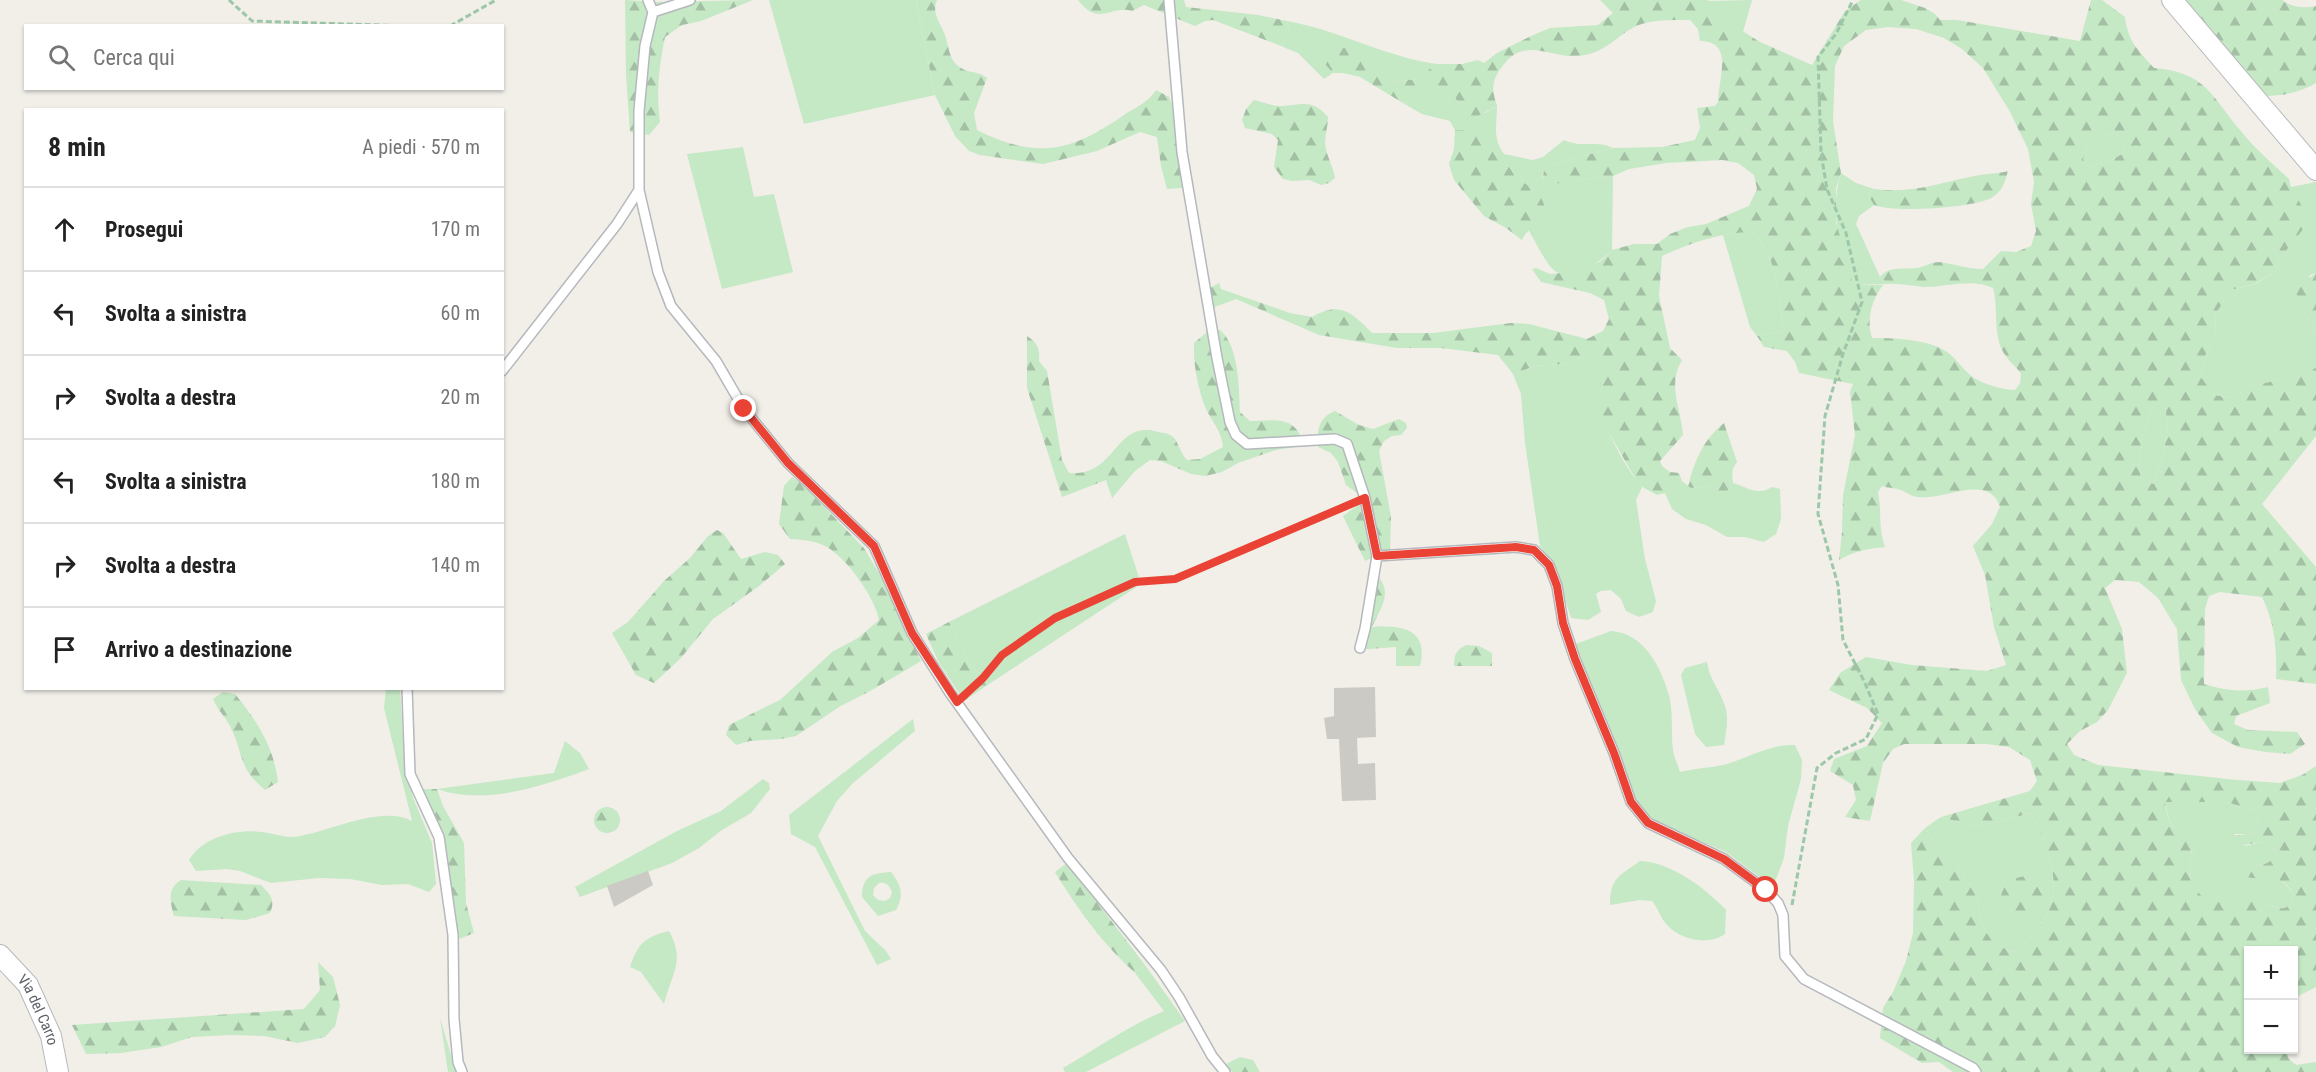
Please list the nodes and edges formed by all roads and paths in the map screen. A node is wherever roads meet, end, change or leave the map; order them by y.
1 (230, 0) edge
2 (496, 0) edge
3 (648, 0) edge
4 (690, 0) edge
5 (1169, 0) edge
6 (1853, 0) edge
7 (2172, 0) edge
8 (652, 12) junction
9 (347, 24) edge
10 (454, 24) edge
11 (2316, 170) edge
12 (639, 190) junction
13 (504, 368) edge
14 (1365, 498) junction
15 (1377, 556) junction
16 (1360, 648) dead end
17 (407, 690) edge
18 (957, 702) junction
19 (1783, 915) junction
20 (0, 955) edge
21 (58, 1072) edge
22 (462, 1072) edge
23 (1225, 1072) edge
24 (1976, 1072) edge

1 - 9 path
2 - 10 path
3 - 8 lane
4 - 8 lane
5 - 14 lane
6 - 19 path
7 - 11 street
8 - 12 lane
12 - 13 lane
12 - 18 lane
14 - 15 lane
14 - 18 path
15 - 16 lane
15 - 19 lane
17 - 22 lane
18 - 23 lane
19 - 24 lane
20 - 21 street, Via del Carro

